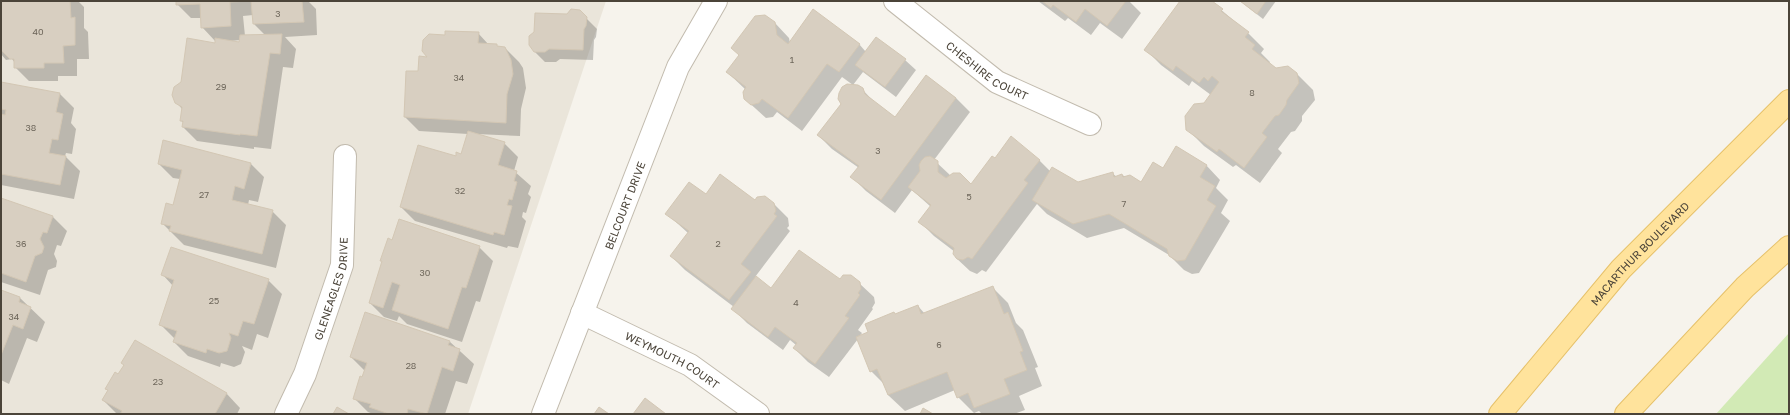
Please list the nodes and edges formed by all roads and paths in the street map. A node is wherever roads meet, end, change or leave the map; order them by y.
1 (716, 1) edge
2 (894, 1) edge
3 (1789, 101) edge
4 (1090, 124) dead end
5 (345, 156) dead end
6 (1789, 247) edge
7 (582, 313) junction
8 (286, 414) edge
9 (543, 414) edge
10 (758, 414) edge
11 (1500, 414) edge
12 (1626, 414) edge

1 - 7 street, BELCOURT DRIVE
2 - 4 street, CHESHIRE COURT
3 - 11 main road, MACARTHUR BOULEVARD
5 - 8 street, GLENEAGLES DRIVE
6 - 12 main road
7 - 9 street, BELCOURT DRIVE
7 - 10 street, WEYMOUTH COURT

